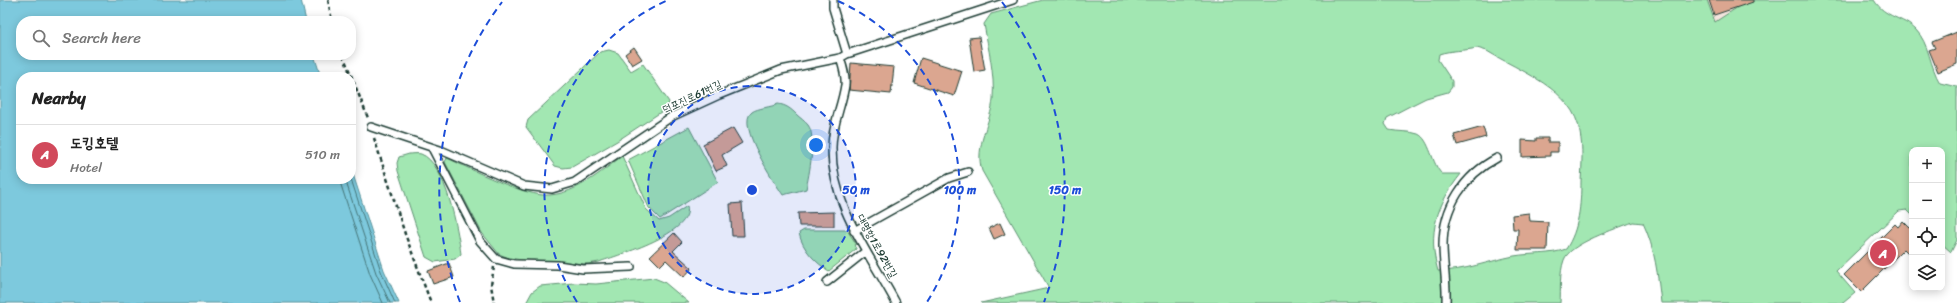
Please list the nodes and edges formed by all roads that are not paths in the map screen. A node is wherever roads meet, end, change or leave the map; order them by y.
1 (833, 0) edge
2 (1013, 0) edge
3 (844, 56) junction
4 (371, 127) road end
5 (432, 148) junction
6 (1497, 158) dead end
7 (968, 172) dead end
8 (854, 231) junction
9 (866, 251) junction
10 (631, 267) dead end
11 (827, 282) dead end
12 (896, 303) edge
13 (1446, 303) edge

1 - 3 lane, 대명항1로92번길
2 - 3 lane, 덕포진로61번길
3 - 5 lane, 덕포진로61번길
3 - 8 lane, 대명항1로92번길
4 - 5 lane, 덕포진로61번길
5 - 10 lane
6 - 13 lane
7 - 8 lane
8 - 9 lane, 대명항1로92번길
9 - 11 lane
9 - 12 lane, 대명항1로92번길

